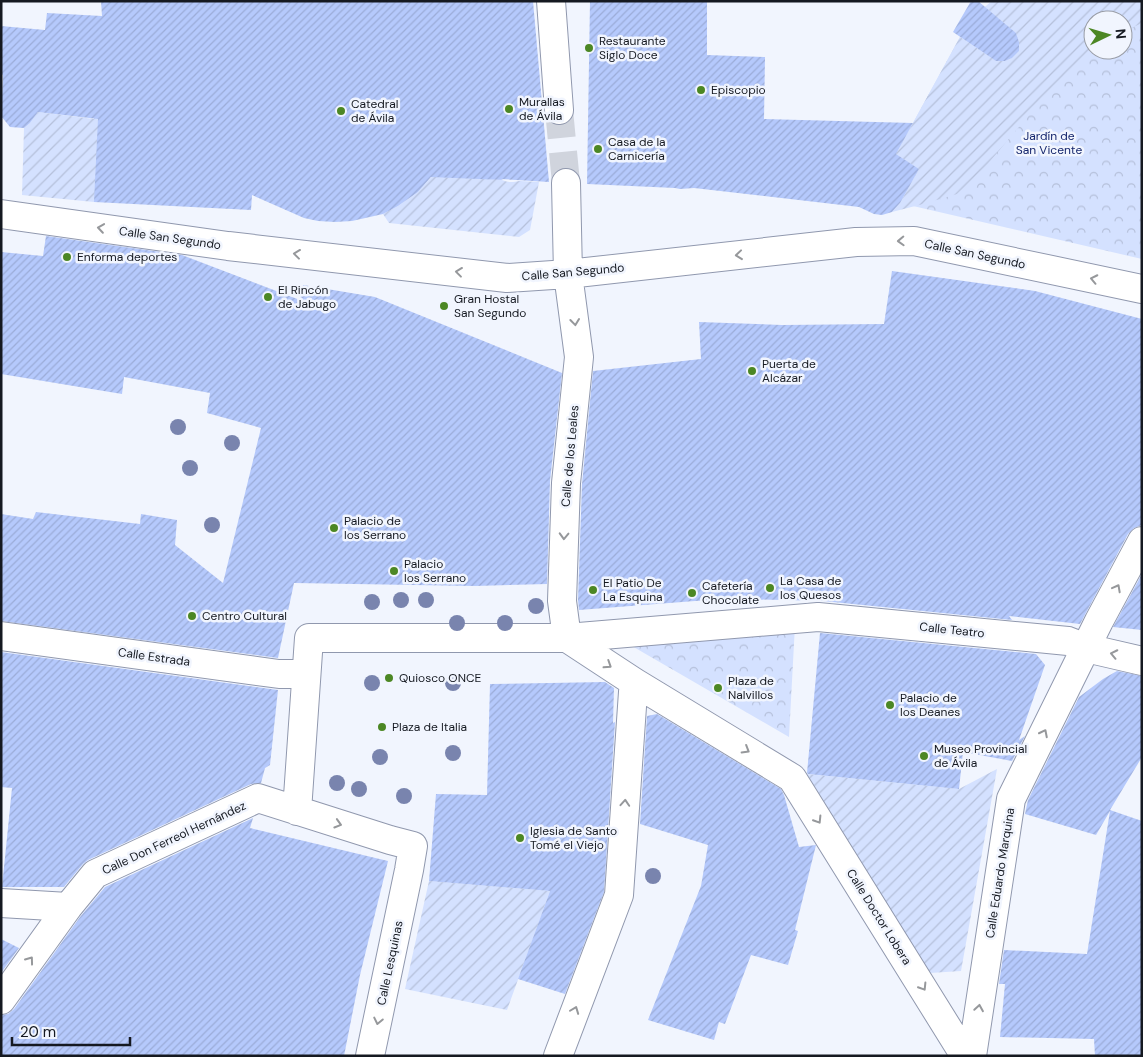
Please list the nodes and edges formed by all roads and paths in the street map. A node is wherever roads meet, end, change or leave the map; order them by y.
1 (551, 1) edge
2 (559, 110) tunnel mouth
3 (566, 183) tunnel mouth
4 (1, 214) edge
5 (568, 274) junction
6 (1142, 289) edge
7 (1142, 541) edge
8 (1, 636) edge
9 (568, 638) junction
10 (1086, 648) junction
11 (1142, 661) edge
12 (306, 674) junction
13 (634, 682) junction
14 (297, 811) junction
15 (1, 903) edge
16 (68, 907) junction
17 (1, 1000) edge
18 (376, 1054) edge
19 (558, 1056) edge
20 (965, 1056) edge
21 (972, 1056) edge

1 - 2 street
3 - 5 street, Calle de los Leales
5 -> 4 street, Calle San Segundo
6 -> 5 street, Calle San Segundo
5 -> 9 street, Calle de los Leales
10 -> 7 street, Calle Eduardo Marquina
8 - 12 street, Calle Estrada
9 - 10 street, Calle Teatro
9 - 12 street
9 -> 13 street
11 -> 10 street, Calle Teatro
21 -> 10 street, Calle Eduardo Marquina
12 - 14 street
19 -> 13 street
13 -> 20 street, Calle Doctor Lobera
14 - 16 street, Calle Don Ferreol Hernández
14 -> 18 street, Calle Lesquinas
15 - 16 street
17 -> 16 street, Calle Don Ferreol Hernández

